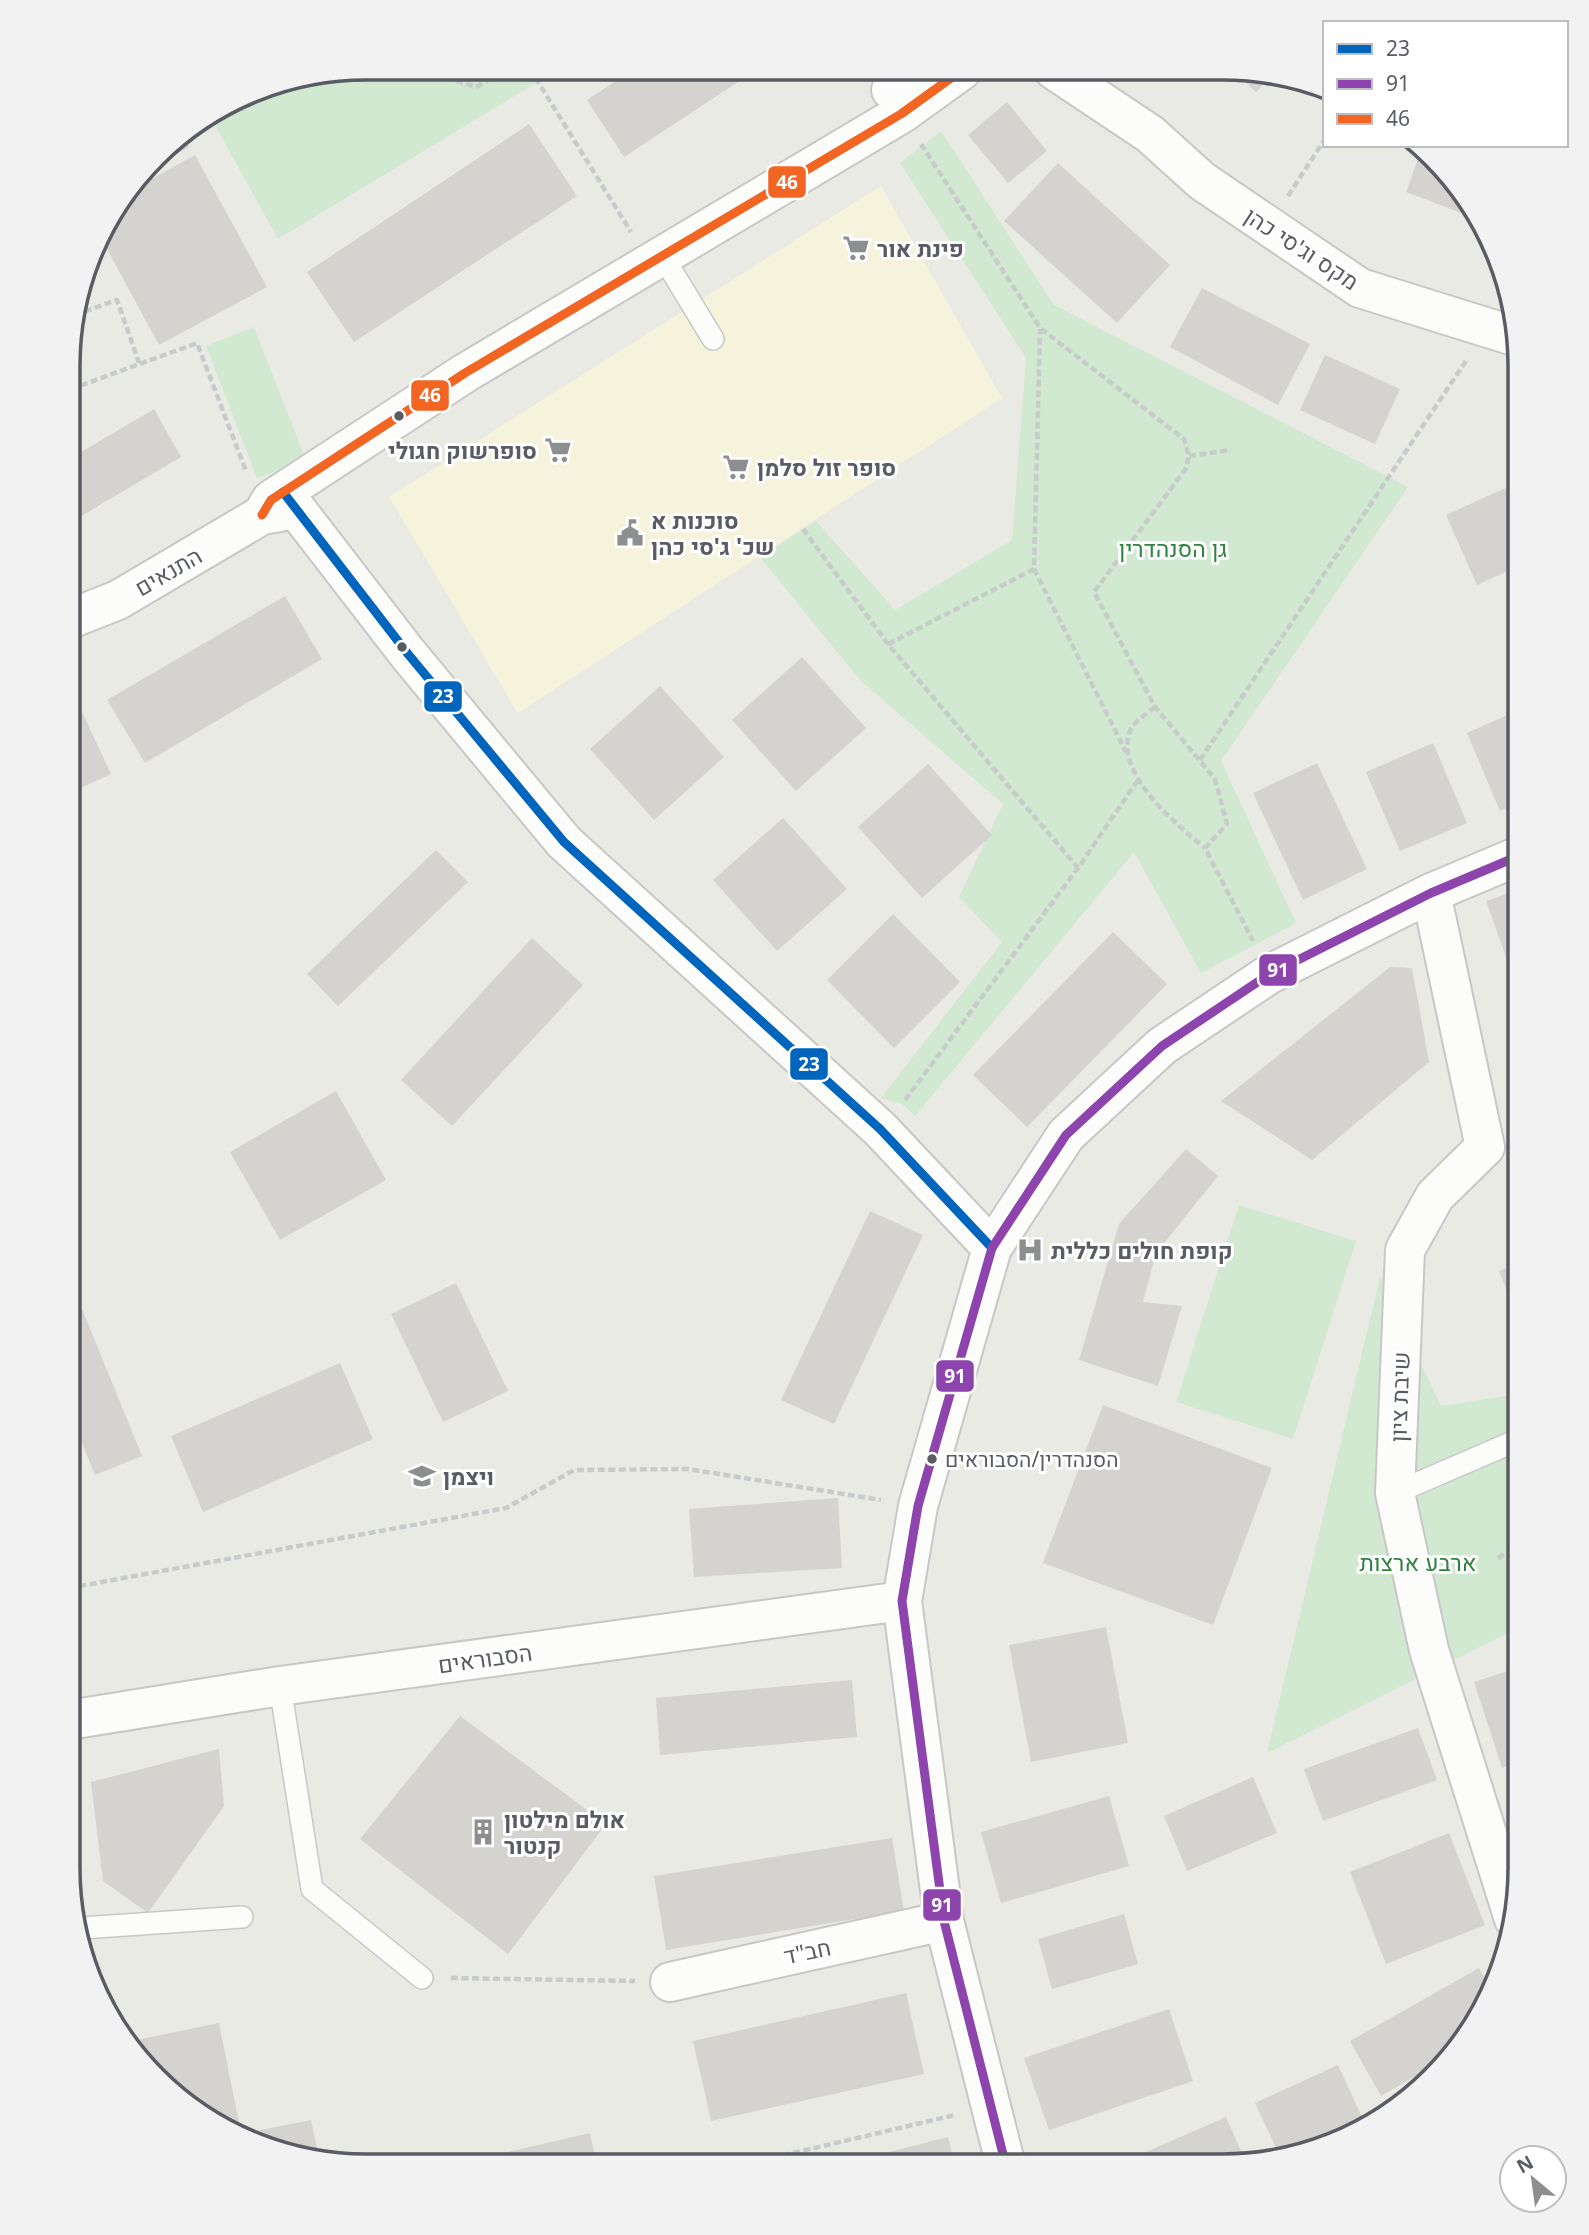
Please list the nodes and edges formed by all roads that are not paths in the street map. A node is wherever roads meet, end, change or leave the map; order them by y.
1 (924, 80) edge
2 (1069, 80) edge
3 (1109, 80) edge
4 (901, 86) edge
5 (1150, 134) junction
6 (655, 259) junction
7 (1501, 332) edge
8 (713, 339) dead end
9 (278, 505) junction
10 (80, 615) edge
11 (1508, 860) edge
12 (1431, 893) junction
13 (992, 1248) junction
14 (1508, 1445) edge
15 (1395, 1493) junction
16 (902, 1601) junction
17 (280, 1686) junction
18 (80, 1718) edge
19 (1507, 1897) edge
20 (242, 1917) dead end
21 (944, 1921) junction
22 (87, 1928) edge
23 (422, 1978) road end
24 (670, 1982) road end
25 (1003, 2154) edge

1 - 4 street, התנאים
2 - 5 street, מקס וג'סי כהן
3 - 5 street, מקס וג'סי כהן
4 - 6 street, התנאים
5 - 7 street, מקס וג'סי כהן
6 - 8 lane
6 - 9 street, התנאים
9 - 10 street, התנאים
9 - 13 street
11 - 12 street
12 - 13 street
12 - 15 street, שיבת ציון
13 - 16 street
14 - 15 lane
15 - 19 street, שיבת ציון
16 - 17 street, הסבוראים
16 - 21 street
17 - 18 street, הסבוראים
17 - 23 lane
20 - 22 lane
21 - 24 street, חב"ד
21 - 25 street

